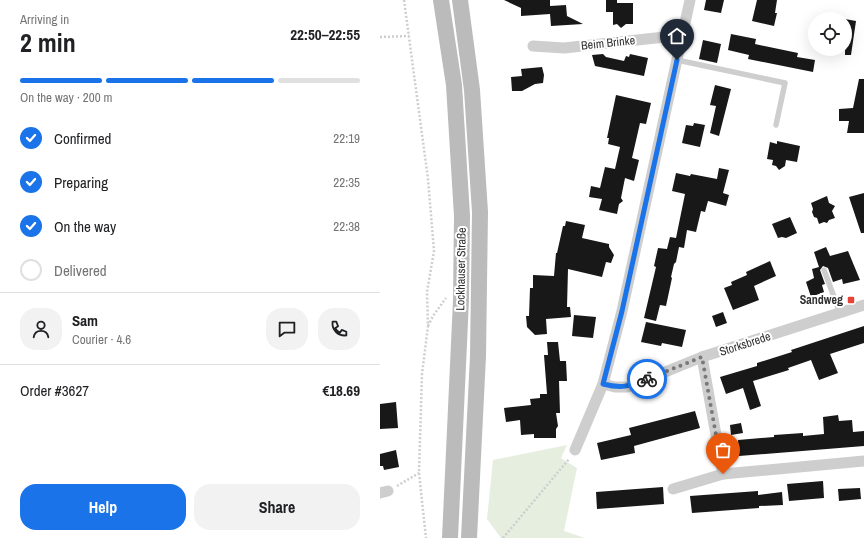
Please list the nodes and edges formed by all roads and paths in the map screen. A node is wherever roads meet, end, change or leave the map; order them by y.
1 (404, 0) edge
2 (441, 0) edge
3 (460, 0) edge
4 (690, 0) edge
5 (409, 36) junction
6 (683, 36) junction
7 (380, 37) edge
8 (533, 46) dead end
9 (677, 60) junction
10 (776, 125) dead end
11 (824, 270) dead end
12 (447, 293) dead end
13 (864, 305) edge
14 (840, 313) junction
15 (428, 326) junction
16 (702, 357) junction
17 (603, 384) junction
18 (575, 450) joint
19 (864, 461) edge
20 (419, 473) junction
21 (723, 474) junction
22 (673, 489) dead end
23 (384, 492) edge
24 (426, 538) edge
25 (450, 538) edge
26 (470, 538) edge
27 (503, 538) edge

1 - 5 path
2 - 25 main road, Lockhauser Straße
3 - 26 main road, Lockhauser Straße
4 - 6 street
5 - 7 path
5 - 15 path
6 - 8 street, Beim Brinke
6 - 9 street
9 - 10 lane
9 - 17 street
11 - 14 lane
12 - 15 path
13 - 14 street, Storksbrede
14 - 16 street, Storksbrede
15 - 20 path
16 - 17 street, Storksbrede
16 - 21 street
17 - 18 street
18 - 27 path
19 - 21 street
20 - 23 path
20 - 24 path
21 - 22 street

